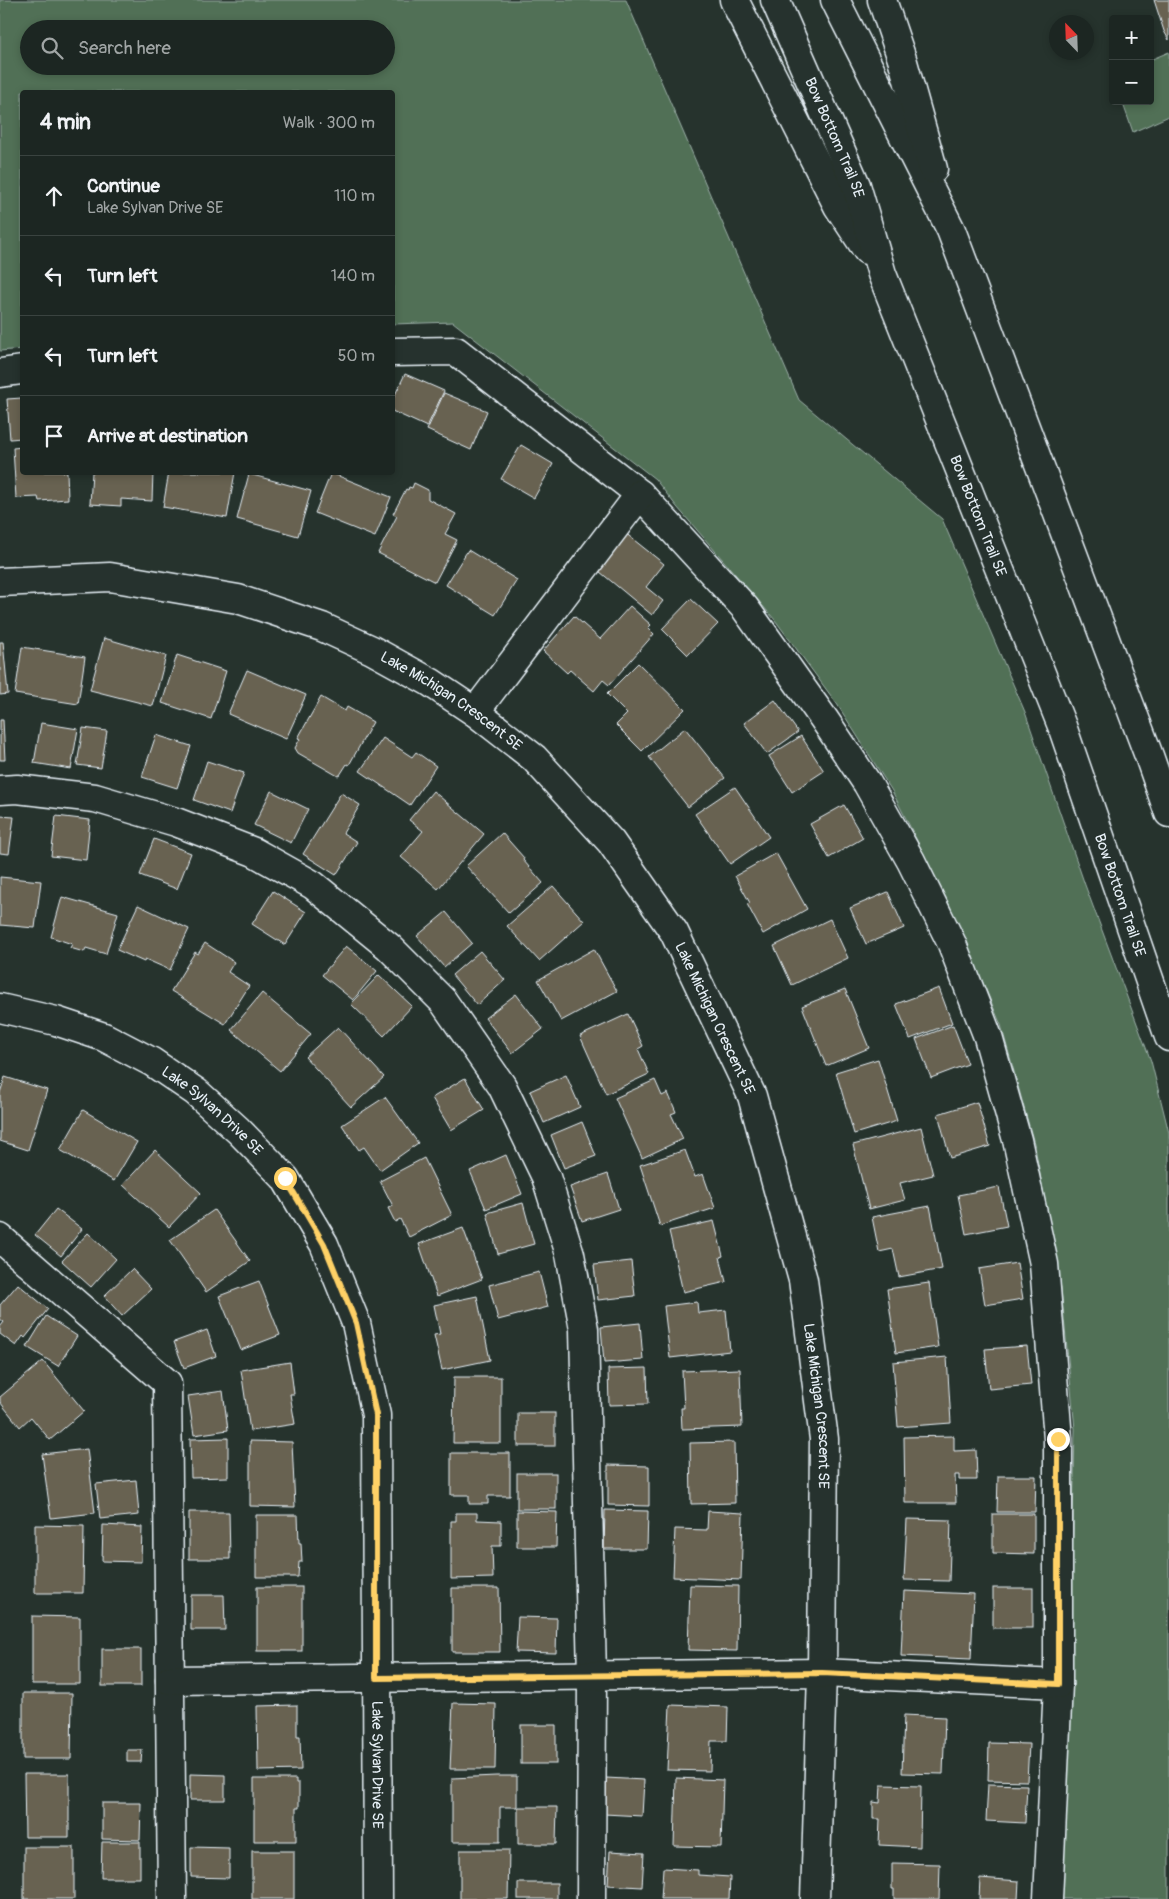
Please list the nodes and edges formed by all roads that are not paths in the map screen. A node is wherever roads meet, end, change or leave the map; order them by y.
1 (734, 0) edge
2 (775, 0) edge
3 (835, 0) edge
4 (882, 0) edge
5 (951, 230) junction
6 (882, 274) junction
7 (395, 352) edge
8 (20, 370) edge
9 (0, 373) edge
10 (640, 494) junction
11 (0, 582) edge
12 (475, 712) junction
13 (0, 790) edge
14 (1169, 812) edge
15 (0, 1008) edge
16 (1169, 1038) edge
17 (0, 1238) edge
18 (822, 1673) junction
19 (592, 1676) junction
20 (376, 1678) junction
21 (170, 1680) junction
22 (1058, 1684) junction
23 (172, 1899) edge
24 (378, 1899) edge
25 (591, 1899) edge
26 (815, 1899) edge
27 (1048, 1899) edge

1 - 6 main road
2 - 6 main road, Bow Bottom Trail SE
3 - 5 main road
4 - 5 main road
5 - 14 main road
6 - 16 main road, Bow Bottom Trail SE
7 - 10 main road
8 - 9 main road
10 - 12 main road
10 - 22 main road
11 - 12 main road, Lake Michigan Crescent SE
12 - 18 main road, Lake Michigan Crescent SE
13 - 19 main road
15 - 20 main road, Lake Sylvan Drive SE
17 - 21 main road
18 - 19 main road
18 - 22 main road
18 - 26 main road, Lake Michigan Crescent SE
19 - 20 main road
19 - 25 main road
20 - 21 main road
20 - 24 main road, Lake Sylvan Drive SE
21 - 23 main road
22 - 27 main road

